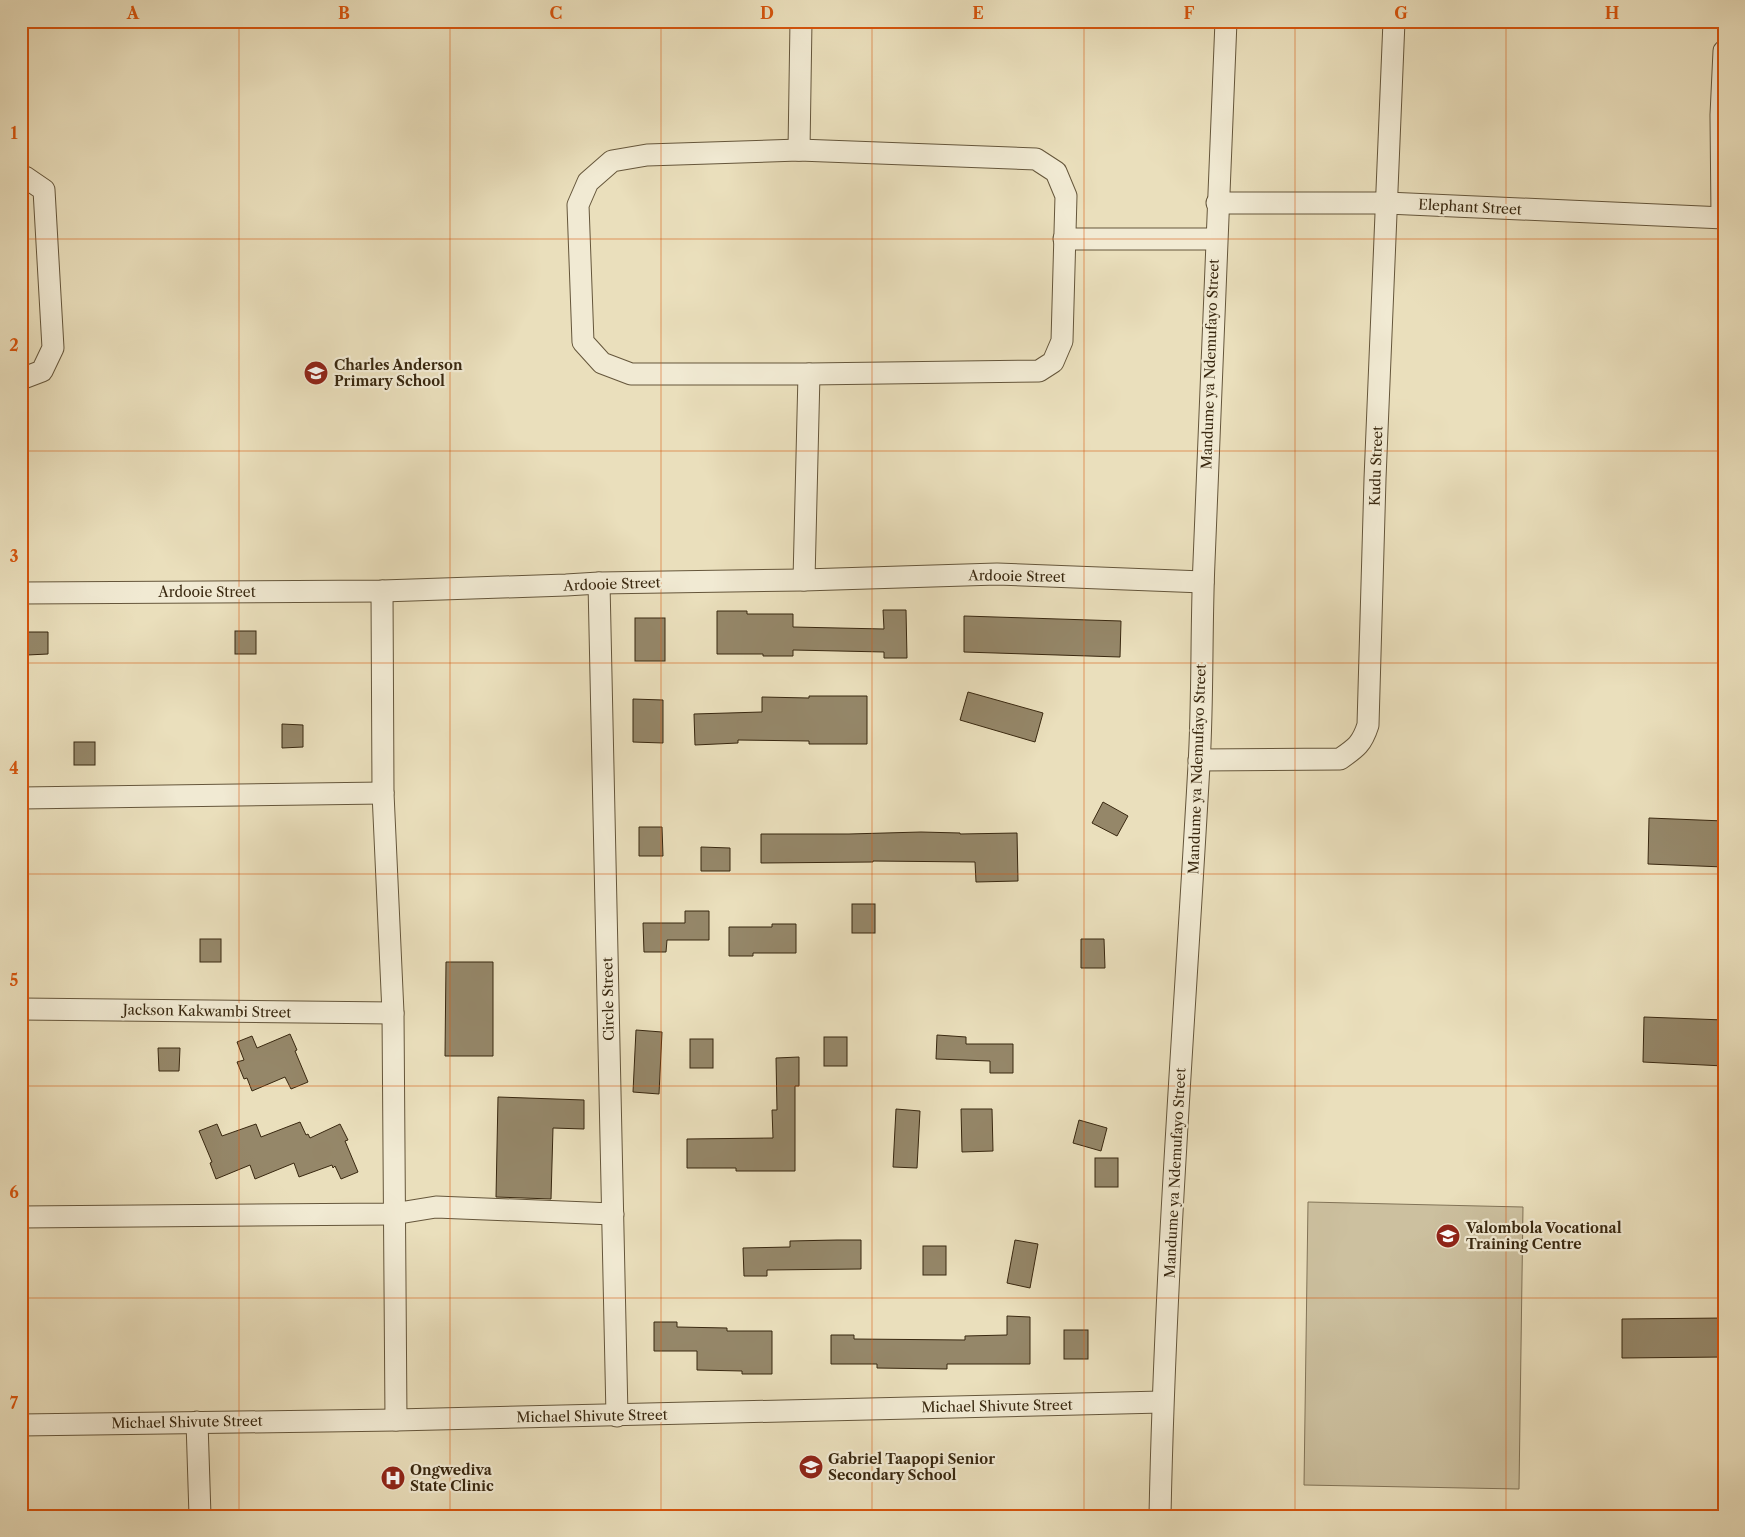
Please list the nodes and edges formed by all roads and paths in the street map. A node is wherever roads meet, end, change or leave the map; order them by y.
1 (801, 21) edge
2 (1226, 21) edge
3 (1394, 21) edge
4 (1724, 51) edge
5 (799, 150) junction
6 (21, 177) edge
7 (1217, 203) junction
8 (1387, 203) junction
9 (1723, 218) edge
10 (1064, 239) junction
11 (1215, 239) junction
12 (809, 374) junction
13 (21, 379) edge
14 (804, 580) junction
15 (1203, 582) junction
16 (598, 583) junction
17 (382, 591) junction
18 (21, 593) edge
19 (1199, 760) junction
20 (383, 793) junction
21 (21, 798) edge
22 (21, 1009) edge
23 (393, 1013) junction
24 (393, 1214) junction
25 (613, 1214) junction
26 (21, 1217) edge
27 (1162, 1402) junction
28 (617, 1416) junction
29 (396, 1420) junction
30 (197, 1422) junction
31 (21, 1424) edge
32 (200, 1516) edge
33 (1160, 1516) edge

1 - 5 street
2 - 7 street, Mandume ya Ndemufayo Street
3 - 8 street, Kudu Street
4 - 9 street
5 - 10 street
5 - 12 street
6 - 13 street
7 - 8 street, Elephant Street
7 - 11 street, Mandume ya Ndemufayo Street
8 - 9 street, Elephant Street
8 - 19 street, Kudu Street
10 - 11 street
10 - 12 street
11 - 15 street, Mandume ya Ndemufayo Street
12 - 14 street
14 - 15 street, Ardooie Street
14 - 16 street, Ardooie Street
15 - 19 street, Mandume ya Ndemufayo Street
16 - 17 street, Ardooie Street
16 - 25 street, Circle Street
17 - 18 street, Ardooie Street
17 - 20 street
19 - 27 street, Mandume ya Ndemufayo Street
20 - 21 street
20 - 23 street
22 - 23 street, Jackson Kakwambi Street
23 - 24 street
24 - 25 street
24 - 26 street
24 - 29 street
25 - 28 street, Circle Street
27 - 28 street, Michael Shivute Street
27 - 33 street, Mandume ya Ndemufayo Street
28 - 29 street, Michael Shivute Street
29 - 30 street, Michael Shivute Street
30 - 31 street, Michael Shivute Street
30 - 32 street

